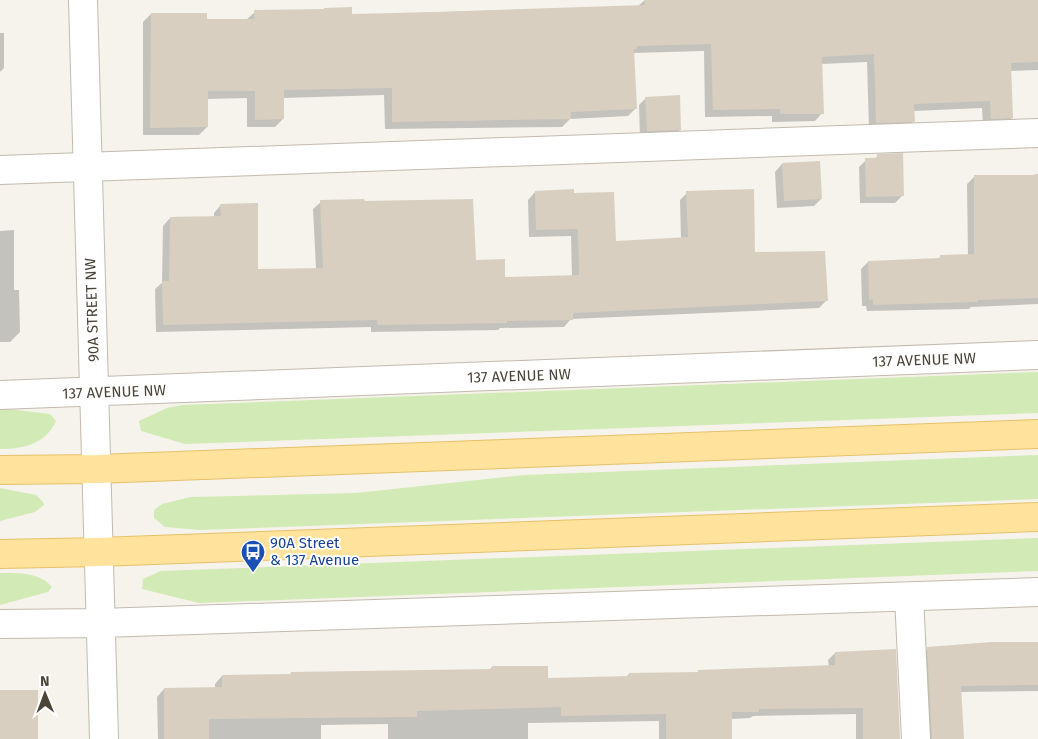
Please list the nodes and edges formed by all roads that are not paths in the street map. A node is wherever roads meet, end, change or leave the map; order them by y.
1 (83, 0) edge
2 (1038, 133) edge
3 (88, 166) junction
4 (0, 170) edge
5 (1038, 355) edge
6 (94, 393) junction
7 (0, 395) edge
8 (1038, 434) edge
9 (97, 469) junction
10 (0, 470) edge
11 (1038, 517) edge
12 (99, 552) junction
13 (0, 554) edge
14 (1038, 592) edge
15 (909, 597) junction
16 (101, 623) junction
17 (0, 624) edge
18 (104, 739) edge
19 (916, 739) edge

1 - 3 street, 90A STREET NW
2 - 3 street
3 - 4 street
3 - 6 street, 90A STREET NW
5 - 6 street, 137 AVENUE NW
6 - 7 street, 137 AVENUE NW
6 - 9 street, 90A STREET NW
8 - 9 main road
9 - 10 main road
9 - 12 street, 90A STREET NW
11 - 12 main road
12 - 13 main road
12 - 16 street, 90A STREET NW
14 - 15 street
15 - 16 street
15 - 19 street
16 - 17 street
16 - 18 street, 90A STREET NW

